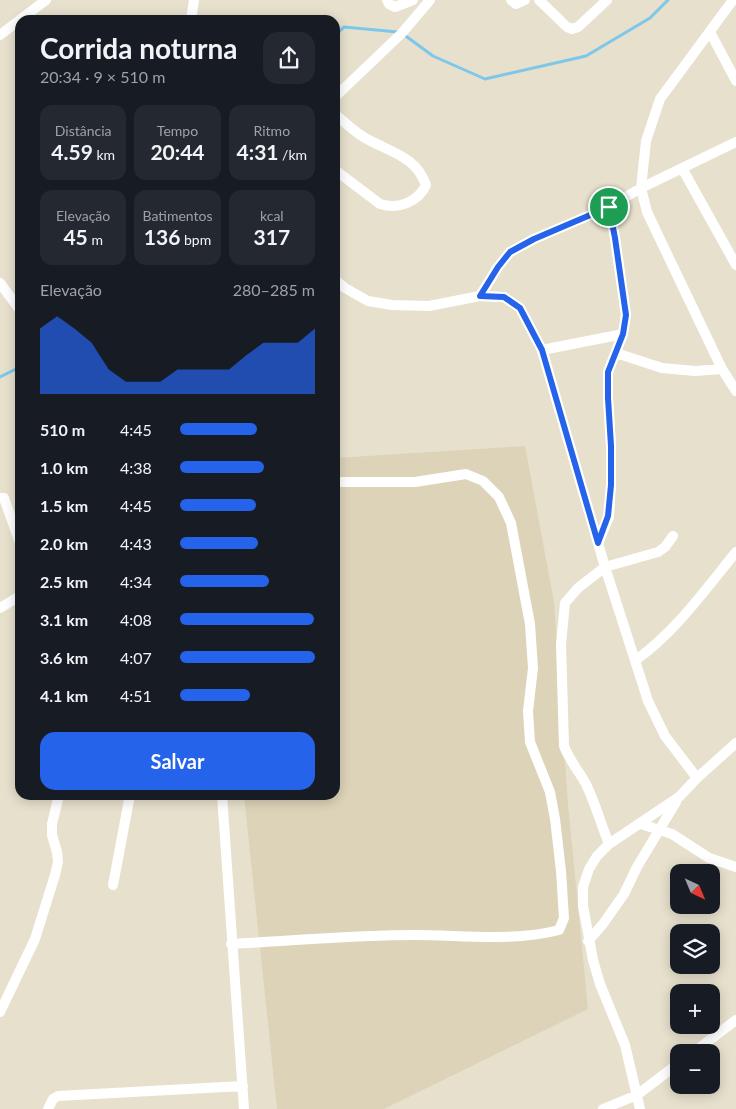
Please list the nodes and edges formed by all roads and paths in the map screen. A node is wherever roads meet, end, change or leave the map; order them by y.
1 (46, 0) edge
2 (194, 0) edge
3 (387, 0) edge
4 (413, 0) edge
5 (430, 0) edge
6 (511, 0) edge
7 (525, 0) edge
8 (539, 0) edge
9 (607, 0) edge
10 (733, 0) edge
11 (26, 15) edge
12 (192, 15) edge
13 (15, 24) edge
14 (710, 32) junction
15 (0, 35) edge
16 (736, 81) edge
17 (340, 92) edge
18 (340, 118) edge
19 (736, 142) edge
20 (682, 168) junction
21 (340, 174) edge
22 (641, 188) junction
23 (609, 207) junction
24 (736, 265) edge
25 (0, 283) edge
26 (340, 284) edge
27 (480, 296) junction
28 (15, 303) edge
29 (623, 334) junction
30 (542, 350) junction
31 (616, 352) junction
32 (722, 369) junction
33 (736, 391) edge
34 (340, 482) edge
35 (0, 498) edge
36 (15, 528) edge
37 (673, 536) dead end
38 (598, 543) junction
39 (736, 552) edge
40 (605, 567) junction
41 (15, 599) edge
42 (0, 608) edge
43 (636, 660) junction
44 (736, 743) edge
45 (697, 778) junction
46 (679, 797) junction
47 (58, 800) edge
48 (129, 800) edge
49 (222, 800) edge
50 (641, 824) junction
51 (660, 830) junction
52 (609, 844) junction
53 (736, 867) edge
54 (112, 885) dead end
55 (588, 941) junction
56 (232, 944) junction
57 (1, 1004) edge
58 (736, 1020) edge
59 (704, 1044) edge
60 (670, 1069) edge
61 (242, 1086) junction
62 (636, 1094) junction
63 (48, 1109) edge
64 (244, 1109) edge
65 (603, 1109) edge
66 (640, 1109) edge

1 - 11 street
2 - 12 street
3 - 4 street
5 - 17 street
6 - 7 street
8 - 9 street
10 - 14 street
13 - 15 street
14 - 16 street
14 - 22 street
18 - 21 street
19 - 20 street
20 - 22 street
20 - 24 street
22 - 23 street
22 - 32 street
23 - 27 street
23 - 29 street
25 - 28 street
26 - 27 street
27 - 30 street
29 - 30 street
29 - 31 street
30 - 38 street
31 - 32 street
31 - 38 street
32 - 33 street
34 - 56 street
35 - 36 street
37 - 40 street
38 - 40 street
39 - 43 street
40 - 43 street
40 - 52 street
41 - 42 street
43 - 45 street
44 - 45 street
45 - 46 street
46 - 50 street
46 - 51 street
47 - 57 street
48 - 54 street
49 - 56 street
50 - 51 street
50 - 52 street
51 - 53 street
51 - 55 street
52 - 55 street
55 - 62 street
56 - 61 street
58 - 59 street
60 - 62 street
61 - 63 street
61 - 64 street
62 - 65 street
62 - 66 street

